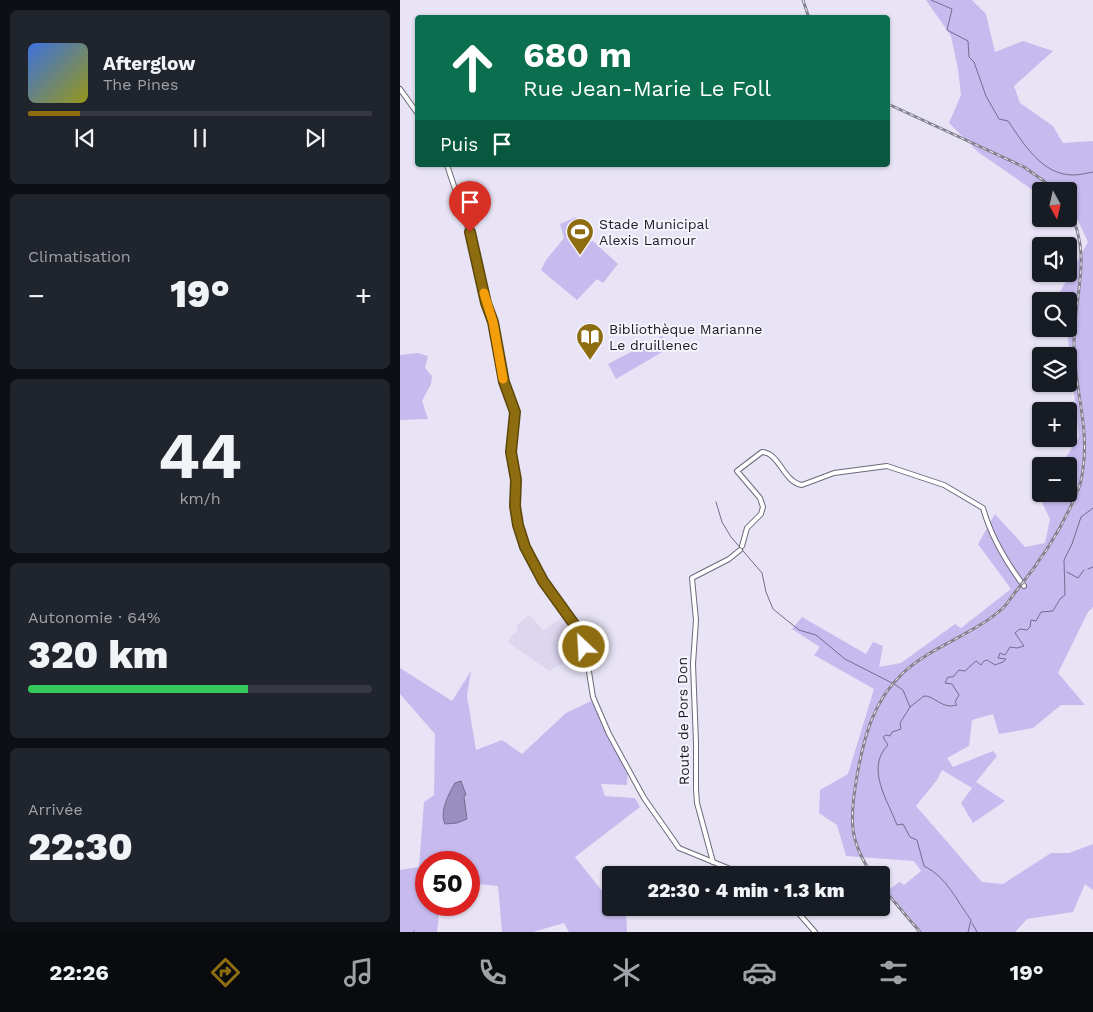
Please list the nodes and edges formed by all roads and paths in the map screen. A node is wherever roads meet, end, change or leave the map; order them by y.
1 (400, 89) edge
2 (415, 110) edge
3 (448, 167) edge
4 (1024, 586) dead end
5 (713, 862) junction
6 (723, 866) edge
7 (801, 916) edge
8 (816, 932) edge

1 - 2 main road
3 - 5 main road
4 - 5 main road, Route de Pors Don
5 - 6 main road
7 - 8 main road

